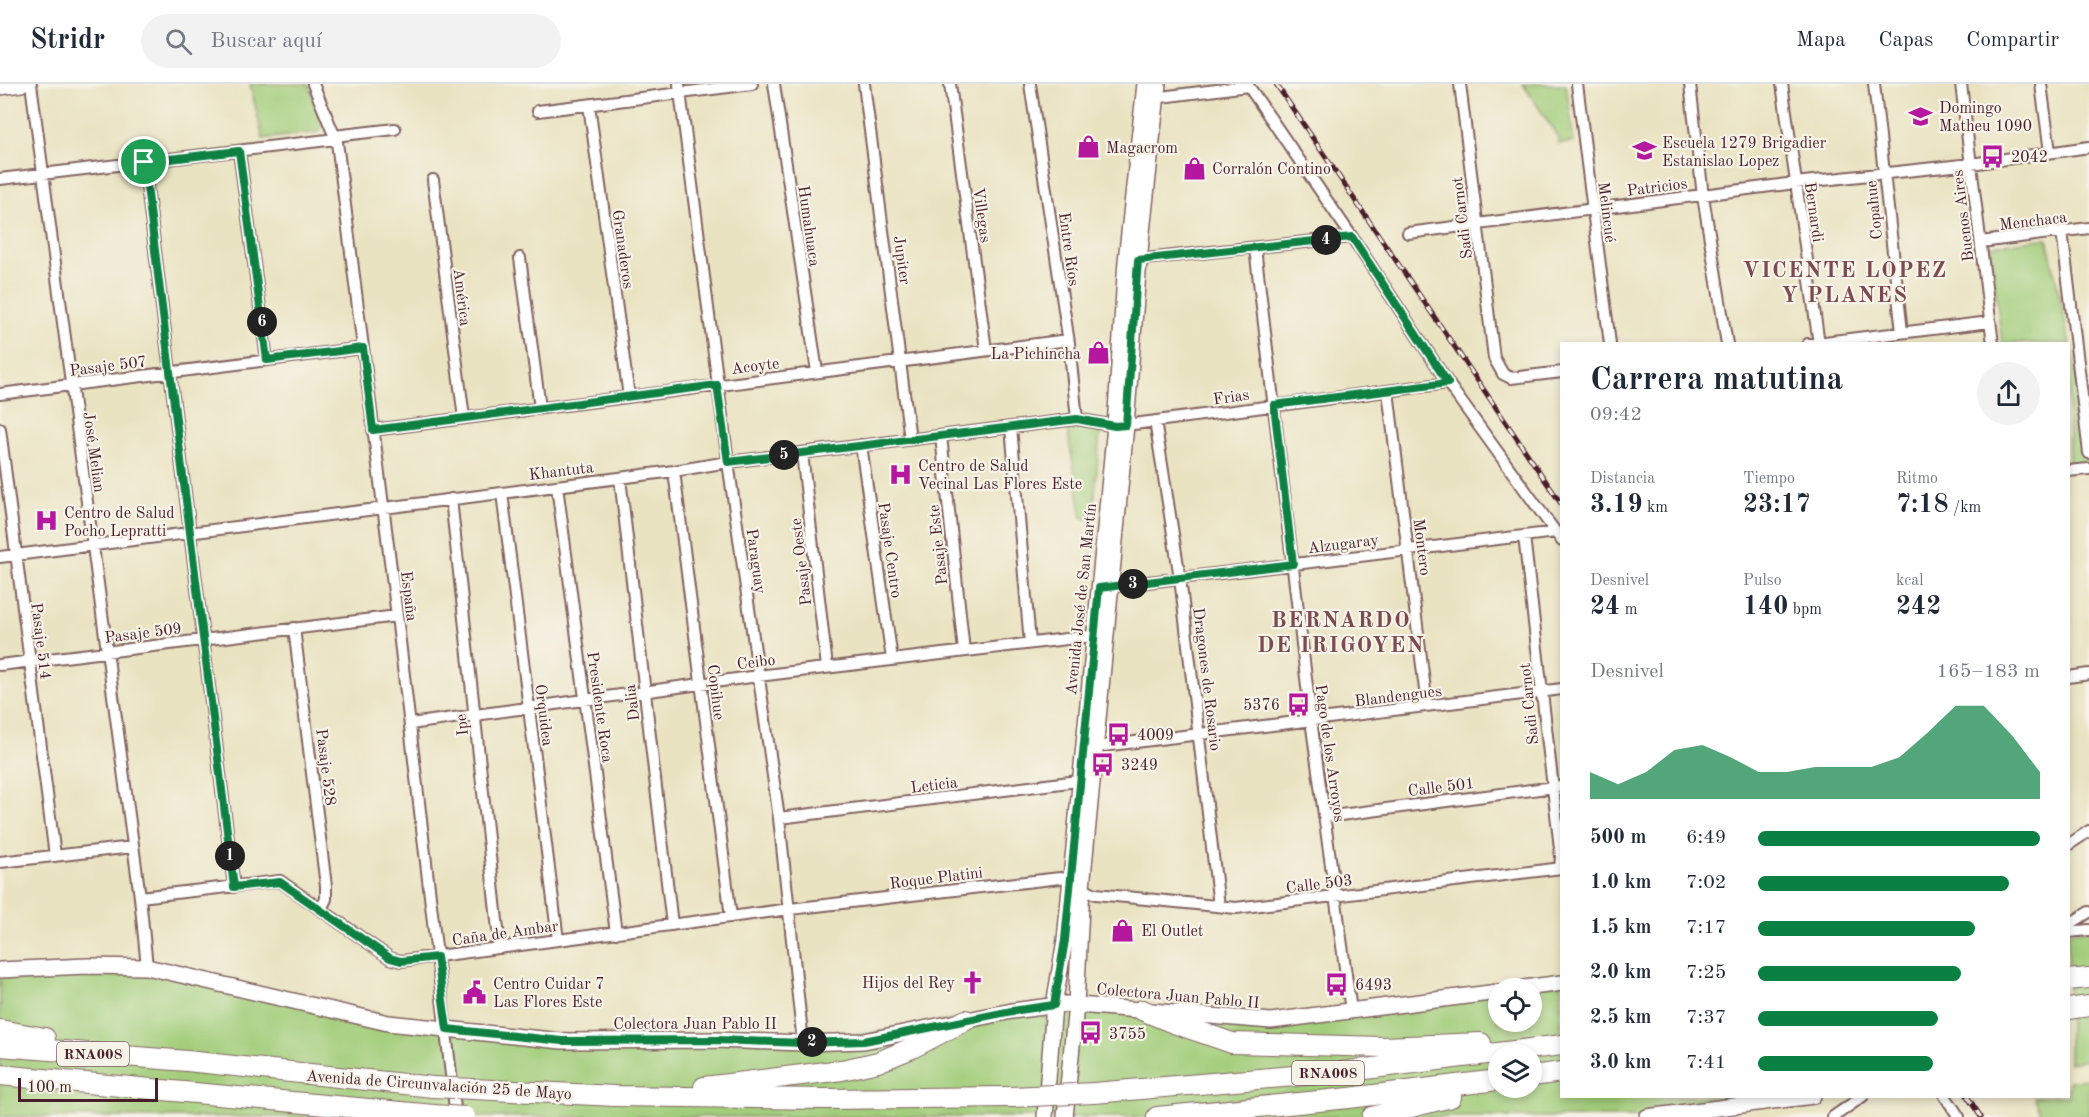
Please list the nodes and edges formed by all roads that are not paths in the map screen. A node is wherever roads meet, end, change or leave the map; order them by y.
1 (21, 84) edge
2 (31, 84) edge
3 (313, 84) edge
4 (752, 84) edge
5 (774, 84) edge
6 (864, 84) edge
7 (950, 84) edge
8 (1030, 84) edge
9 (1460, 84) edge
10 (1577, 84) edge
11 (1690, 84) edge
12 (1782, 84) edge
13 (1874, 84) edge
14 (1961, 84) edge
15 (2041, 84) edge
16 (1248, 85) edge
17 (0, 87) edge
18 (680, 88) edge
19 (1150, 91) edge
20 (589, 105) junction
21 (538, 111) dead end
22 (395, 129) dead end
23 (335, 138) junction
24 (2089, 147) edge
25 (239, 151) junction
26 (2049, 152) junction
27 (144, 162) junction
28 (1971, 164) junction
29 (1884, 173) junction
30 (43, 174) junction
31 (0, 179) edge
32 (433, 180) dead end
33 (1795, 183) junction
34 (1704, 196) junction
35 (1592, 210) junction
36 (1477, 225) junction
37 (2089, 228) edge
38 (2062, 231) junction
39 (1408, 233) dead end
40 (1352, 237) junction
41 (1981, 242) junction
42 (1256, 248) junction
43 (520, 258) dead end
44 (1132, 260) junction
45 (1990, 322) junction
46 (1902, 332) junction
47 (1068, 340) junction
48 (1610, 342) edge
49 (1727, 342) edge
50 (1815, 342) edge
51 (1823, 342) edge
52 (1993, 342) edge
53 (363, 348) junction
54 (986, 350) junction
55 (267, 360) junction
56 (901, 361) junction
57 (171, 372) junction
58 (817, 372) junction
59 (1560, 372) edge
60 (1448, 383) junction
61 (71, 385) junction
62 (717, 385) junction
63 (1389, 391) junction
64 (0, 394) edge
65 (629, 397) junction
66 (1274, 405) junction
67 (540, 408) junction
68 (464, 418) junction
69 (1077, 419) junction
70 (1155, 421) junction
71 (1120, 425) junction
72 (1011, 427) junction
73 (0, 429) edge
74 (373, 430) junction
75 (941, 436) junction
76 (910, 439) junction
77 (861, 446) junction
78 (802, 453) junction
79 (2089, 453) edge
80 (728, 462) junction
81 (2089, 469) edge
82 (674, 471) junction
83 (2070, 471) edge
84 (620, 478) junction
85 (556, 486) junction
86 (502, 493) junction
87 (451, 499) junction
88 (383, 508) junction
89 (191, 533) junction
90 (1524, 536) junction
91 (1559, 536) edge
92 (93, 545) junction
93 (1409, 550) junction
94 (16, 555) junction
95 (0, 557) edge
96 (1293, 564) junction
97 (1180, 578) junction
98 (1105, 587) junction
99 (397, 616) junction
100 (294, 628) junction
101 (1100, 635) junction
102 (204, 640) junction
103 (1030, 643) junction
104 (107, 651) junction
105 (964, 651) junction
106 (892, 659) junction
107 (30, 661) junction
108 (0, 665) edge
109 (827, 667) junction
110 (2089, 674) edge
111 (758, 676) junction
112 (2070, 677) edge
113 (701, 684) junction
114 (1560, 689) edge
115 (644, 691) junction
116 (1543, 692) junction
117 (585, 699) junction
118 (1427, 706) junction
119 (529, 707) junction
120 (474, 715) junction
121 (1311, 720) junction
122 (410, 724) junction
123 (1200, 734) junction
124 (1095, 747) junction
125 (1086, 780) junction
126 (1557, 786) edge
127 (1325, 816) junction
128 (779, 818) junction
129 (2089, 831) edge
130 (1560, 839) edge
131 (2070, 844) edge
132 (133, 847) junction
133 (55, 856) junction
134 (0, 862) edge
135 (1560, 868) edge
136 (1076, 883) junction
137 (234, 887) junction
138 (1336, 896) junction
139 (140, 897) junction
140 (1219, 906) junction
141 (321, 909) junction
142 (790, 909) junction
143 (2089, 912) edge
144 (731, 917) junction
145 (2070, 924) edge
146 (672, 925) junction
147 (2089, 930) edge
148 (2070, 932) edge
149 (616, 933) junction
150 (558, 940) junction
151 (500, 948) junction
152 (437, 957) junction
153 (147, 967) junction
154 (0, 970) edge
155 (2089, 978) edge
156 (2070, 980) edge
157 (1560, 984) edge
158 (1542, 986) edge
159 (1488, 993) edge
160 (1054, 1005) junction
161 (1076, 1005) junction
162 (2089, 1006) edge
163 (2070, 1009) edge
164 (1142, 1010) junction
165 (1351, 1011) junction
166 (966, 1020) junction
167 (447, 1029) junction
168 (0, 1030) edge
169 (1560, 1039) edge
170 (803, 1043) junction
171 (1560, 1045) edge
172 (0, 1046) edge
173 (187, 1061) junction
174 (0, 1075) edge
175 (1488, 1081) edge
176 (1488, 1088) edge
177 (615, 1096) junction
178 (1798, 1098) edge
179 (1860, 1098) edge
180 (1946, 1098) edge
181 (456, 1117) edge
182 (465, 1117) edge
183 (1045, 1117) edge
184 (1065, 1117) edge
185 (1157, 1117) edge
186 (1372, 1117) edge
187 (1647, 1117) edge
188 (1833, 1117) edge
189 (1959, 1117) edge

1 - 17 main road
2 - 30 street, José Melian
3 - 23 street, España
4 - 18 street
5 - 58 street, Humahuaca
6 - 56 street, Jupiter
7 - 54 street, Villegas
8 - 47 street, Entre Ríos
9 - 36 street, Sadi Carnot
10 - 35 street, Melincué
11 - 34 street
12 - 33 street, Bernardi
13 - 29 street, Copahue
14 - 28 street, Buenos Aires
15 - 26 street
16 - 19 street
16 - 40 street
18 - 20 street
18 - 62 street, Paraguay
19 - 44 main road, Avenida José de San Martín
20 - 21 street
20 - 65 street, Granaderos
22 - 23 street
23 - 25 street
23 - 53 street, España
24 - 26 street, Patricios
25 - 27 street
25 - 55 street
26 - 28 street, Patricios
27 - 30 street
27 - 57 street
28 - 29 street, Patricios
28 - 41 street, Buenos Aires
29 - 33 street, Patricios
29 - 46 street, Copahue
30 - 31 street
30 - 61 street, José Melian
32 - 68 street, América
33 - 34 street, Patricios
33 - 50 street, Bernardi
34 - 35 street, Patricios
34 - 49 street
35 - 36 street, Patricios
35 - 48 street, Melincué
36 - 39 street, Patricios
36 - 59 street, Sadi Carnot
37 - 38 street, Menchaca
38 - 41 street, Menchaca
38 - 79 street
40 - 42 street
40 - 60 street
41 - 45 street, Buenos Aires
42 - 44 street
42 - 66 street, Pago de los Arroyos
43 - 67 street
44 - 71 main road, Avenida José de San Martín
45 - 46 street
45 - 52 street, Buenos Aires
46 - 51 street
47 - 54 street, Acoyte
47 - 69 street, Entre Ríos
53 - 55 street, Pasaje 507
53 - 74 street, España
54 - 56 street, Acoyte
55 - 57 street, Pasaje 507
56 - 58 street, Acoyte
56 - 76 street, Jupiter
57 - 61 street, Pasaje 507
57 - 89 street
58 - 62 street, Acoyte
60 - 63 street, Frias
60 - 91 street
61 - 64 street, Pasaje 507
61 - 92 street, José Melian
62 - 65 street, Acoyte
62 - 80 street, Paraguay
63 - 66 street, Frias
63 - 93 street, Montero
65 - 67 street, Acoyte
66 - 70 street, Frias
66 - 96 street, Pago de los Arroyos
67 - 68 street, Acoyte
68 - 74 street, Acoyte
69 - 71 street, Khantuta
69 - 72 street, Khantuta
70 - 71 street, Frias
70 - 97 street, Dragones de Rosario
71 - 98 main road, Avenida José de San Martín
72 - 75 street, Khantuta
72 - 103 street
73 - 94 street, Pasaje 514
74 - 88 street, España
75 - 76 street, Khantuta
75 - 105 street, Pasaje Este
76 - 77 street, Khantuta
77 - 78 street, Khantuta
77 - 106 street, Pasaje Centro
78 - 80 street, Khantuta
78 - 109 street, Pasaje Oeste
80 - 82 street, Khantuta
80 - 111 street, Paraguay
81 - 83 street
82 - 84 street, Khantuta
82 - 113 street, Copihue
84 - 85 street, Khantuta
84 - 115 street, Dalia
85 - 86 street, Khantuta
85 - 117 street, Presidente Roca
86 - 87 street, Khantuta
86 - 119 street, Orquidea
87 - 88 street, Khantuta
87 - 120 street, Ipe
88 - 89 street, Khantuta
88 - 99 street, España
89 - 92 street, Khantuta
89 - 102 street
90 - 91 street, Alzugaray
90 - 93 street, Alzugaray
90 - 116 street, Sadi Carnot
92 - 94 street, Khantuta
92 - 104 street, José Melian
93 - 96 street, Alzugaray
93 - 118 street, Montero
94 - 95 street, Khantuta
94 - 107 street, Pasaje 514
96 - 97 street, Alzugaray
96 - 121 street, Pago de los Arroyos
97 - 98 street, Alzugaray
97 - 123 street, Dragones de Rosario
98 - 101 main road, Avenida José de San Martín
99 - 100 street, Pasaje 509
99 - 122 street, España
100 - 102 street, Pasaje 509
100 - 141 street, Pasaje 528
101 - 103 street, Ceibo
101 - 124 main road, Avenida José de San Martín
101 - 125 main road, Avenida José de San Martín
102 - 104 street, Pasaje 509
102 - 137 street
103 - 105 street, Ceibo
104 - 107 street, Pasaje 509
104 - 132 street, José Melian
105 - 106 street, Ceibo
106 - 109 street, Ceibo
107 - 108 street, Pasaje 509
107 - 133 street, Pasaje 514
109 - 111 street, Ceibo
110 - 112 street
111 - 113 street, Ceibo
111 - 128 street, Paraguay
113 - 115 street, Ceibo
113 - 144 street, Copihue
114 - 116 street, Blandengues
115 - 117 street, Ceibo
115 - 146 street, Dalia
116 - 118 street, Blandengues
116 - 126 street, Sadi Carnot
117 - 119 street, Ceibo
117 - 149 street, Presidente Roca
118 - 121 street, Blandengues
119 - 120 street, Ceibo
119 - 150 street, Orquidea
120 - 122 street, Ceibo
120 - 151 street, Ipe
121 - 123 street, Blandengues
121 - 127 street, Pago de los Arroyos
122 - 152 street, España
123 - 124 street, Blandengues
123 - 140 street, Dragones de Rosario
124 - 125 main road, Avenida José de San Martín
125 - 128 street, Leticia
125 - 136 main road, Avenida José de San Martín
126 - 127 street, Calle 501
126 - 130 street, Sadi Carnot
127 - 138 street, Pago de los Arroyos
128 - 142 street, Paraguay
129 - 131 street
132 - 133 street
132 - 139 street, José Melian
133 - 134 street
135 - 138 street, Calle 503
136 - 140 street, Calle 503
136 - 142 street, Roque Platini
136 - 160 main road, Avenida José de San Martín
136 - 161 main road, Avenida José de San Martín
137 - 139 street, Caña de Ambar
137 - 141 street, Caña de Ambar
138 - 140 street, Calle 503
138 - 165 street, Pago de los Arroyos
139 - 153 street, José Melian
141 - 152 street, Caña de Ambar
142 - 144 street, Caña de Ambar
142 - 170 street, Paraguay
143 - 145 street
144 - 146 street, Caña de Ambar
146 - 149 street, Caña de Ambar
147 - 148 street
149 - 150 street, Caña de Ambar
150 - 151 street, Caña de Ambar
151 - 152 street, Caña de Ambar
152 - 167 street, España
153 - 154 main road, Colectora Juan Pablo II
153 - 167 main road, Colectora Juan Pablo II
155 - 156 highway
157 - 158 main road
159 - 165 main road, Colectora Juan Pablo II
160 - 161 main road, Colectora Juan Pablo II
160 - 166 main road, Colectora Juan Pablo II
160 - 183 main road, Avenida José de San Martín
161 - 164 main road, Colectora Juan Pablo II
161 - 184 main road, Avenida José de San Martín
162 - 163 highway
164 - 165 main road, Colectora Juan Pablo II
164 - 169 highway, RNA008
166 - 170 main road, Colectora Juan Pablo II
166 - 177 highway
167 - 170 main road, Colectora Juan Pablo II
167 - 181 street, España
168 - 173 highway
171 - 177 highway, Avenida de Circunvalación 25 de Mayo / RNA008, bridge
172 - 173 highway, Avenida de Circunvalación 25 de Mayo / RNA008
173 - 177 highway, Avenida de Circunvalación 25 de Mayo / RNA008, bridge
174 - 182 highway, Avenida de Circunvalación 25 de Mayo / RNA008, bridge
175 - 185 highway, RNA008
176 - 186 highway
178 - 187 main road
179 - 188 street
180 - 189 street

